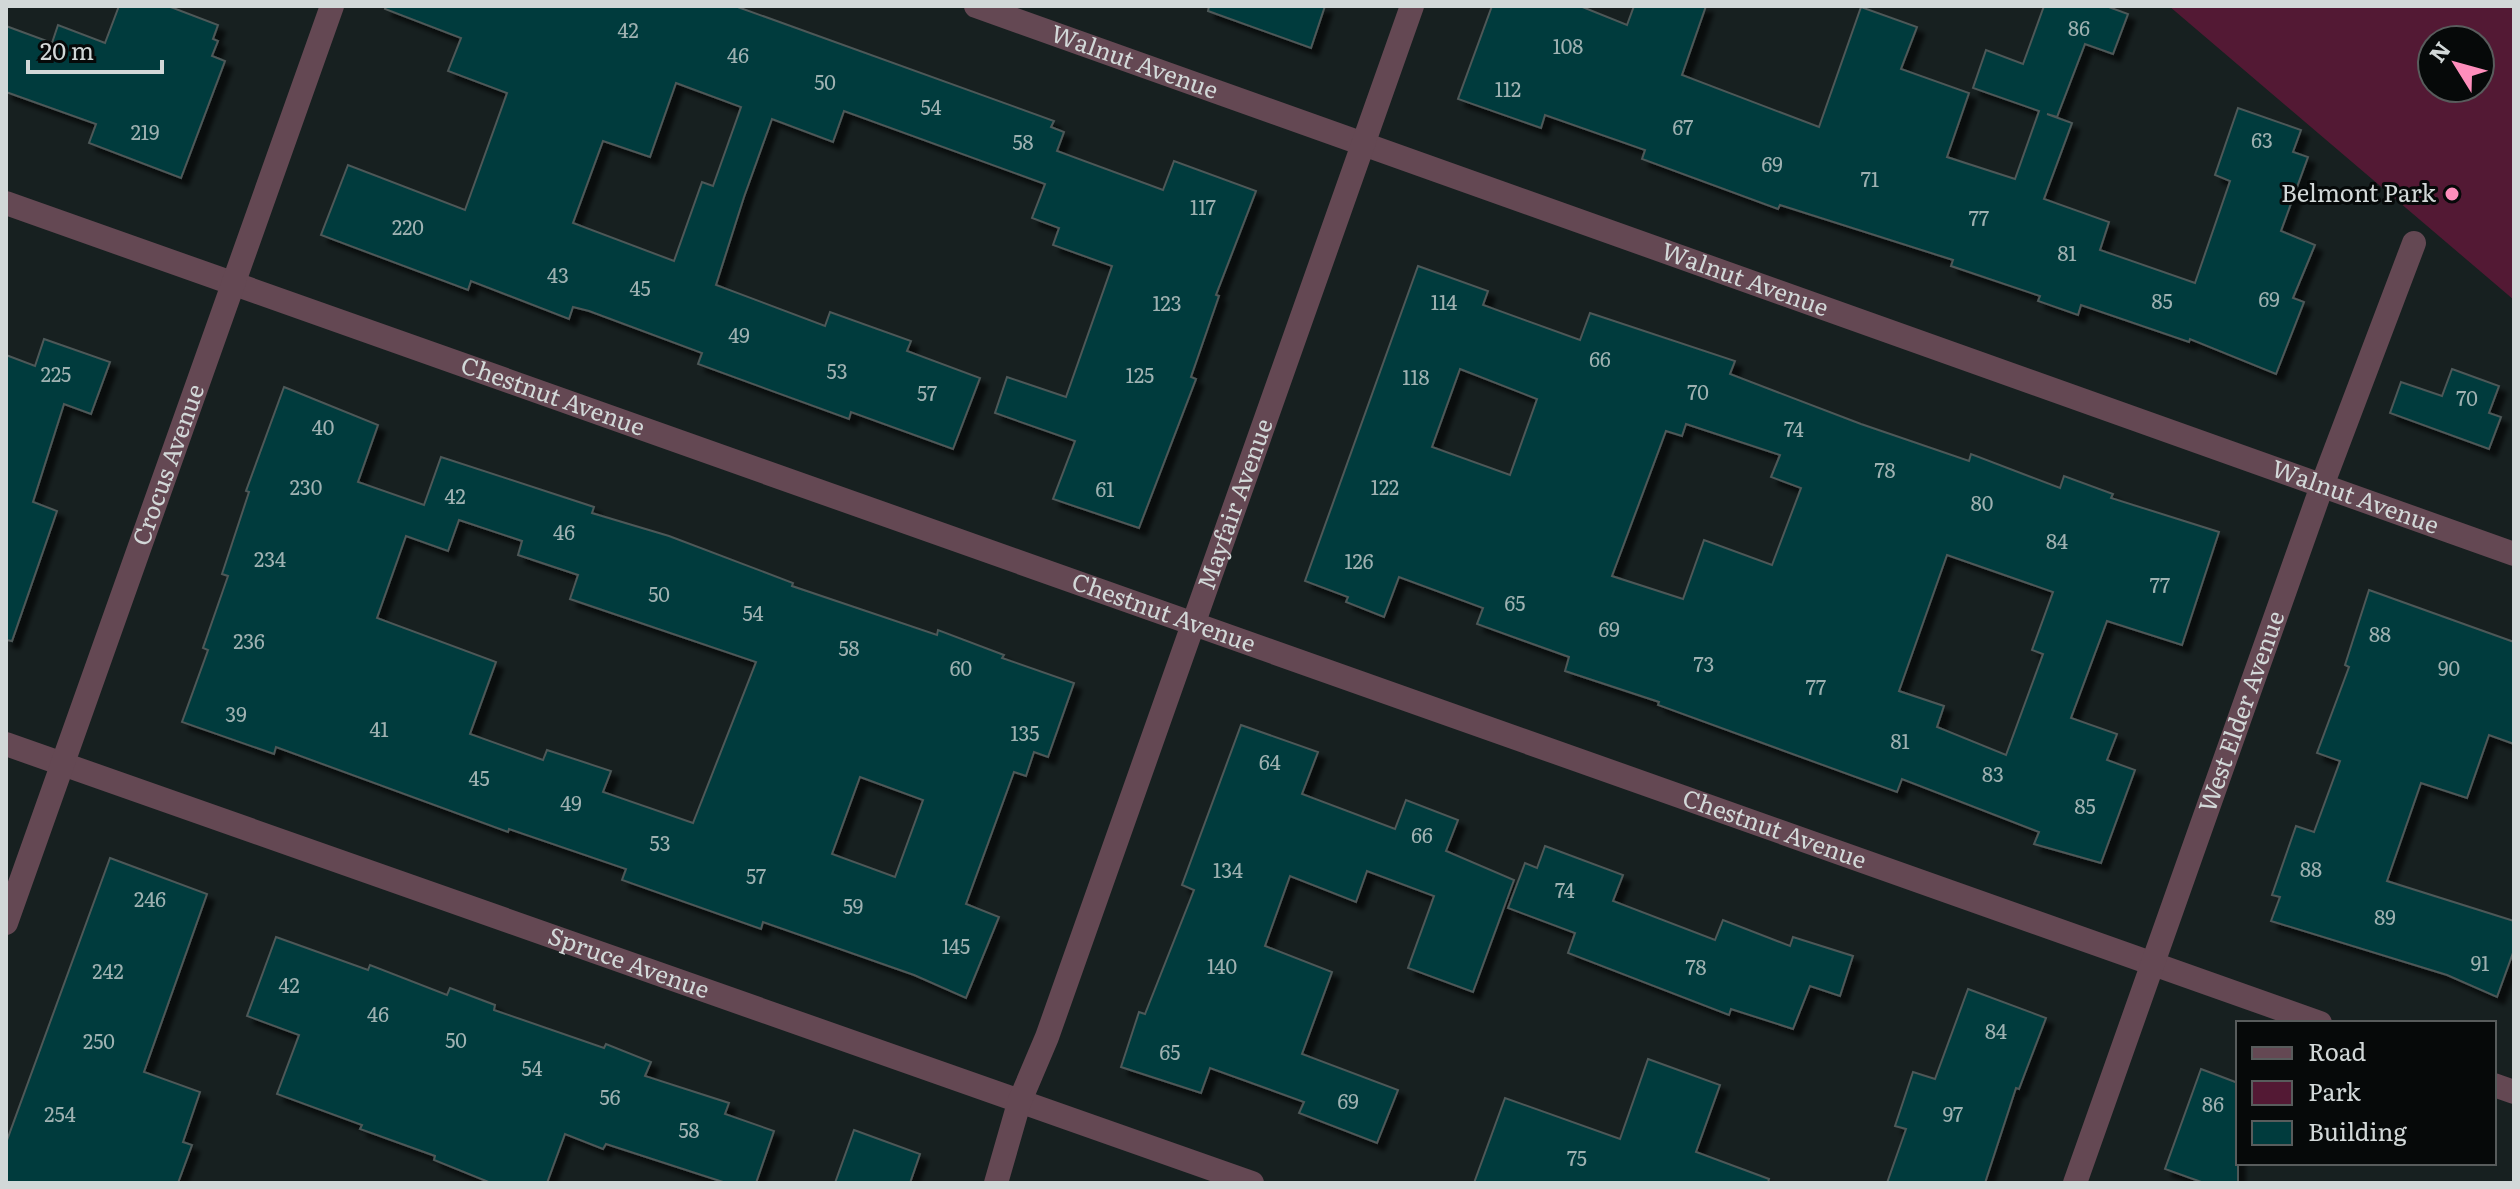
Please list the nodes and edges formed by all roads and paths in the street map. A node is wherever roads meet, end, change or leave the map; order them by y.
1 (332, 6) edge
2 (976, 6) edge
3 (1412, 6) edge
4 (1363, 143) junction
5 (6, 203) edge
6 (2414, 243) dead end
7 (233, 284) junction
8 (2323, 483) junction
9 (2514, 554) edge
10 (1193, 626) junction
11 (6, 744) edge
12 (63, 764) junction
13 (6, 923) edge
14 (2153, 964) junction
15 (2314, 1021) edge
16 (1019, 1103) junction
17 (996, 1183) edge
18 (1252, 1183) edge
19 (2075, 1183) edge

1 - 7 street, Crocus Avenue
2 - 4 street, Walnut Avenue
3 - 4 street, Mayfair Avenue
4 - 8 street, Walnut Avenue
4 - 10 street, Mayfair Avenue
5 - 7 street, Chestnut Avenue
6 - 8 street, West Elder Avenue
7 - 10 street, Chestnut Avenue
7 - 12 street, Crocus Avenue
8 - 9 street, Walnut Avenue
8 - 14 street, West Elder Avenue
10 - 14 street, Chestnut Avenue
10 - 16 street, Mayfair Avenue
11 - 12 street, Spruce Avenue
12 - 13 street, Crocus Avenue
12 - 16 street, Spruce Avenue
14 - 15 street, Chestnut Avenue
14 - 19 street, West Elder Avenue
16 - 17 street, Mayfair Avenue
16 - 18 street, Spruce Avenue

